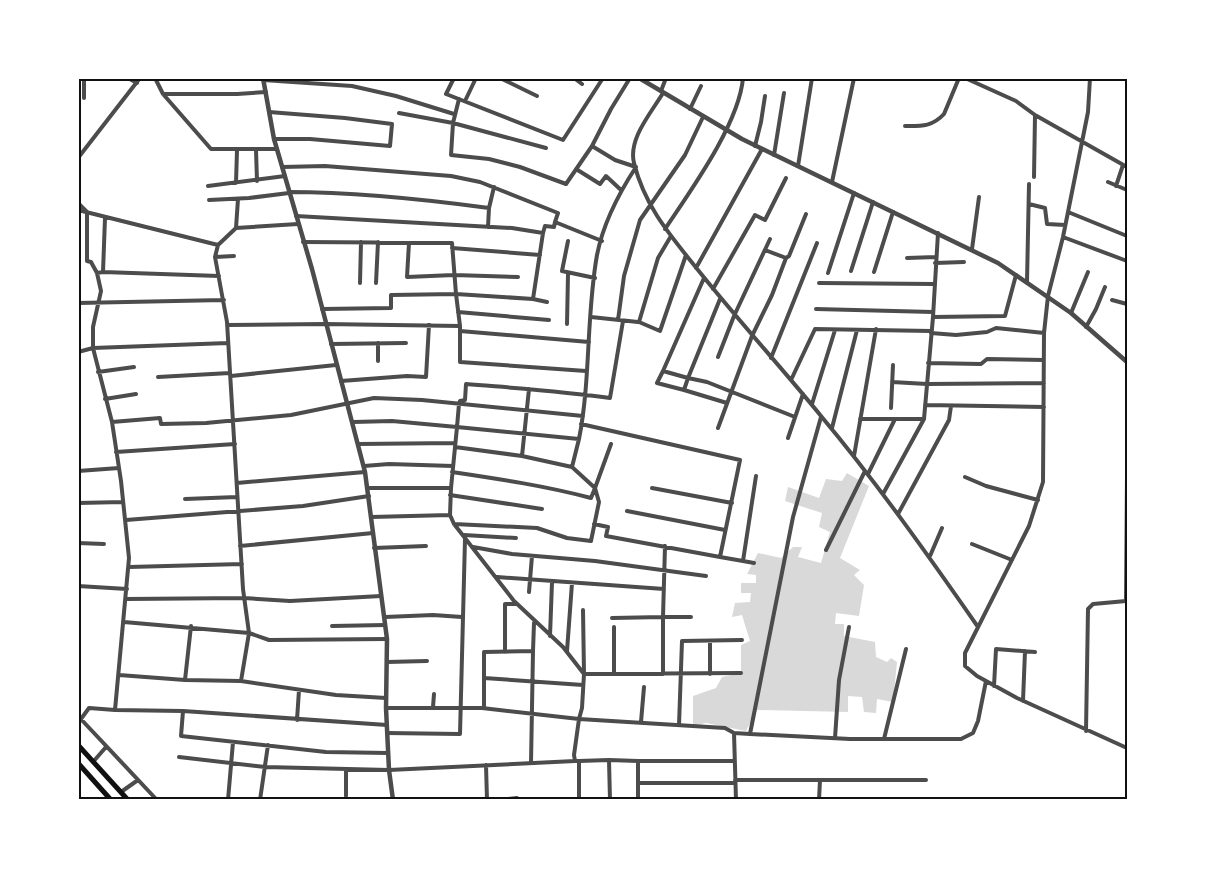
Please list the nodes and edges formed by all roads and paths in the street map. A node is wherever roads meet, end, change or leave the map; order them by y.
1 (84, 78) edge
2 (128, 78) edge
3 (140, 78) edge
4 (155, 78) edge
5 (453, 78) edge
6 (476, 78) edge
7 (500, 78) edge
8 (574, 78) edge
9 (603, 78) edge
10 (630, 78) edge
11 (639, 78) edge
12 (666, 78) edge
13 (743, 78) edge
14 (812, 78) edge
15 (854, 78) edge
16 (959, 78) edge
17 (965, 78) edge
18 (1090, 78) edge
19 (263, 79) edge
20 (137, 83) junction
21 (582, 84) dead end
22 (701, 86) dead end
23 (266, 92) junction
24 (662, 93) junction
25 (784, 93) dead end
26 (162, 94) junction
27 (537, 96) dead end
28 (765, 96) dead end
29 (84, 98) dead end
30 (459, 99) junction
31 (465, 101) junction
32 (690, 109) junction
33 (269, 112) junction
34 (399, 113) dead end
35 (454, 114) junction
36 (1035, 115) junction
37 (703, 117) junction
38 (453, 123) junction
39 (905, 126) dead end
40 (726, 130) junction
41 (274, 139) junction
42 (1082, 142) junction
43 (592, 146) junction
44 (755, 146) junction
45 (546, 148) dead end
46 (277, 149) junction
47 (762, 149) junction
48 (237, 150) junction
49 (256, 150) junction
50 (774, 154) junction
51 (78, 158) edge
52 (798, 166) junction
53 (1125, 166) edge
54 (282, 167) junction
55 (636, 167) junction
56 (576, 169) junction
57 (285, 176) junction
58 (1034, 177) dead end
59 (786, 178) dead end
60 (256, 181) junction
61 (832, 182) junction
62 (1108, 182) dead end
63 (236, 183) junction
64 (1029, 184) dead end
65 (208, 186) dead end
66 (1116, 186) junction
67 (494, 187) junction
68 (621, 190) junction
69 (1127, 190) edge
70 (854, 192) junction
71 (289, 193) junction
72 (979, 196) dead end
73 (238, 199) junction
74 (209, 200) dead end
75 (873, 202) junction
76 (78, 203) edge
77 (1029, 204) junction
78 (650, 207) junction
79 (489, 208) junction
80 (78, 210) edge
81 (87, 212) junction
82 (893, 212) junction
83 (1068, 212) junction
84 (806, 214) dead end
85 (295, 216) junction
86 (105, 218) junction
87 (555, 222) junction
88 (298, 224) junction
89 (1065, 225) junction
90 (488, 227) junction
91 (236, 228) junction
92 (665, 229) junction
93 (543, 233) junction
94 (938, 233) junction
95 (671, 236) junction
96 (1127, 236) edge
97 (1063, 237) junction
98 (770, 239) dead end
99 (568, 241) dead end
100 (602, 241) junction
101 (303, 242) junction
102 (361, 242) junction
103 (378, 242) junction
104 (408, 243) junction
105 (817, 243) dead end
106 (218, 245) junction
107 (452, 248) junction
108 (972, 249) junction
109 (765, 250) junction
110 (540, 255) junction
111 (686, 255) junction
112 (234, 256) dead end
113 (215, 257) junction
114 (936, 257) junction
115 (786, 258) junction
116 (907, 258) dead end
117 (1127, 261) edge
118 (964, 262) dead end
119 (935, 263) junction
120 (696, 268) junction
121 (851, 271) dead end
122 (103, 272) junction
123 (873, 272) dead end
124 (1088, 272) dead end
125 (97, 273) junction
126 (828, 273) dead end
127 (568, 274) junction
128 (454, 275) junction
129 (1016, 275) junction
130 (219, 276) junction
131 (518, 277) dead end
132 (595, 278) junction
133 (704, 278) junction
134 (1027, 282) junction
135 (360, 283) dead end
136 (376, 283) dead end
137 (819, 283) dead end
138 (933, 284) junction
139 (1105, 287) dead end
140 (713, 289) junction
141 (456, 294) junction
142 (1048, 296) junction
143 (720, 298) junction
144 (533, 299) junction
145 (224, 300) junction
146 (1112, 300) dead end
147 (547, 302) dead end
148 (78, 303) edge
149 (99, 303) junction
150 (1127, 304) edge
151 (322, 309) junction
152 (816, 309) dead end
153 (458, 312) junction
154 (1071, 313) junction
155 (933, 315) junction
156 (734, 316) junction
157 (591, 317) junction
158 (549, 320) dead end
159 (620, 321) junction
160 (639, 322) junction
161 (326, 324) junction
162 (567, 324) dead end
163 (227, 325) junction
164 (429, 325) junction
165 (460, 328) junction
166 (1086, 328) junction
167 (876, 329) junction
168 (835, 330) junction
169 (857, 330) junction
170 (931, 332) junction
171 (1044, 333) junction
172 (752, 336) junction
173 (589, 342) junction
174 (228, 343) junction
175 (406, 343) dead end
176 (331, 344) junction
177 (378, 344) junction
178 (93, 348) junction
179 (78, 352) edge
180 (718, 357) dead end
181 (771, 358) junction
182 (1044, 360) junction
183 (378, 361) dead end
184 (1127, 362) edge
185 (928, 363) junction
186 (336, 365) junction
187 (893, 365) dead end
188 (134, 367) dead end
189 (586, 371) junction
190 (663, 371) junction
191 (99, 372) junction
192 (230, 374) junction
193 (158, 377) dead end
194 (688, 378) junction
195 (791, 380) junction
196 (341, 381) junction
197 (892, 382) junction
198 (927, 384) junction
199 (1044, 384) junction
200 (529, 389) junction
201 (684, 390) junction
202 (731, 392) junction
203 (136, 394) dead end
204 (803, 394) junction
205 (585, 395) junction
206 (105, 399) junction
207 (347, 403) junction
208 (727, 403) junction
209 (459, 404) junction
210 (811, 405) junction
211 (925, 405) junction
212 (951, 406) junction
213 (1044, 407) junction
214 (891, 408) dead end
215 (528, 410) junction
216 (583, 416) junction
217 (821, 416) junction
218 (795, 417) junction
219 (860, 419) junction
220 (895, 419) junction
221 (924, 419) junction
222 (233, 420) junction
223 (352, 422) junction
224 (111, 423) junction
225 (581, 424) junction
226 (457, 427) junction
227 (718, 428) dead end
228 (831, 429) junction
229 (525, 434) junction
230 (788, 438) dead end
231 (579, 439) junction
232 (235, 444) junction
233 (358, 444) junction
234 (611, 444) dead end
235 (455, 445) junction
236 (116, 452) junction
237 (522, 456) junction
238 (854, 457) junction
239 (364, 466) junction
240 (453, 466) junction
241 (572, 467) junction
242 (119, 468) junction
243 (78, 471) edge
244 (366, 472) junction
245 (452, 472) junction
246 (866, 473) junction
247 (756, 476) dead end
248 (1127, 476) edge
249 (965, 477) dead end
250 (237, 483) junction
251 (368, 488) junction
252 (451, 488) junction
253 (595, 488) junction
254 (652, 488) dead end
255 (883, 494) junction
256 (450, 495) junction
257 (369, 496) junction
258 (237, 497) junction
259 (185, 500) dead end
260 (1038, 501) junction
261 (123, 502) junction
262 (732, 502) junction
263 (78, 503) edge
264 (542, 509) dead end
265 (238, 511) junction
266 (627, 511) dead end
267 (898, 514) junction
268 (450, 515) junction
269 (371, 517) junction
270 (126, 520) junction
271 (454, 524) junction
272 (594, 524) junction
273 (942, 528) dead end
274 (725, 530) junction
275 (373, 533) junction
276 (464, 536) junction
277 (516, 538) dead end
278 (78, 543) edge
279 (104, 544) dead end
280 (972, 544) dead end
281 (240, 546) junction
282 (426, 546) dead end
283 (473, 546) junction
284 (665, 546) junction
285 (375, 548) junction
286 (826, 550) dead end
287 (532, 556) junction
288 (720, 556) junction
289 (930, 557) junction
290 (1012, 560) junction
291 (743, 561) junction
292 (754, 563) dead end
293 (242, 564) junction
294 (129, 567) junction
295 (664, 571) junction
296 (706, 576) dead end
297 (497, 577) junction
298 (530, 580) junction
299 (552, 582) junction
300 (572, 583) junction
301 (78, 586) edge
302 (127, 589) junction
303 (664, 589) junction
304 (529, 592) dead end
305 (381, 596) junction
306 (244, 598) junction
307 (126, 599) junction
308 (516, 604) junction
309 (583, 610) dead end
310 (385, 617) junction
311 (462, 617) junction
312 (663, 617) junction
313 (691, 617) dead end
314 (612, 618) dead end
315 (124, 622) junction
316 (534, 622) junction
317 (385, 625) junction
318 (191, 626) junction
319 (332, 626) dead end
320 (614, 627) dead end
321 (849, 627) dead end
322 (978, 627) junction
323 (249, 633) junction
324 (550, 637) junction
325 (387, 639) junction
326 (742, 640) dead end
327 (710, 642) junction
328 (906, 649) dead end
329 (533, 651) junction
330 (1025, 651) junction
331 (505, 652) junction
332 (567, 652) junction
333 (1035, 652) dead end
334 (387, 662) junction
335 (427, 662) dead end
336 (741, 673) dead end
337 (584, 674) junction
338 (614, 674) junction
339 (663, 674) junction
340 (681, 674) junction
341 (710, 674) junction
342 (119, 675) junction
343 (484, 678) junction
344 (185, 680) junction
345 (241, 681) junction
346 (532, 681) junction
347 (986, 681) junction
348 (583, 685) junction
349 (994, 686) junction
350 (644, 687) dead end
351 (299, 690) junction
352 (434, 694) dead end
353 (386, 698) junction
354 (1023, 701) junction
355 (433, 707) junction
356 (386, 708) junction
357 (462, 708) junction
358 (484, 708) junction
359 (115, 710) junction
360 (183, 711) junction
361 (532, 714) junction
362 (579, 719) junction
363 (79, 720) edge
364 (297, 720) junction
365 (642, 722) junction
366 (387, 725) junction
367 (679, 725) junction
368 (1086, 731) junction
369 (387, 733) junction
370 (734, 733) junction
371 (750, 734) junction
372 (835, 738) junction
373 (884, 739) junction
374 (233, 742) junction
375 (78, 745) edge
376 (268, 746) junction
377 (106, 747) junction
378 (1127, 748) edge
379 (388, 753) junction
380 (179, 757) dead end
381 (609, 760) junction
382 (577, 761) junction
383 (638, 761) junction
384 (735, 761) junction
385 (93, 762) junction
386 (78, 763) edge
387 (231, 763) junction
388 (531, 763) junction
389 (486, 765) junction
390 (266, 767) junction
391 (346, 769) junction
392 (389, 770) junction
393 (138, 780) junction
394 (820, 780) junction
395 (926, 780) dead end
396 (735, 781) junction
397 (638, 783) junction
398 (121, 792) junction
399 (346, 796) dead end
400 (155, 798) edge
401 (111, 800) edge
402 (128, 800) edge
403 (148, 800) edge
404 (228, 800) edge
405 (260, 800) edge
406 (393, 800) edge
407 (487, 800) edge
408 (499, 800) edge
409 (517, 800) edge
410 (579, 800) edge
411 (610, 800) edge
412 (638, 800) edge
413 (736, 800) edge
414 (819, 800) edge

1 - 29 street
2 - 20 street
3 - 20 street
4 - 26 street
5 - 30 street
6 - 31 street
7 - 27 street
8 - 21 street
9 - 31 street
10 - 43 street
11 - 24 street
12 - 24 street
13 - 40 street
14 - 52 street
15 - 61 street
16 - 39 street
17 - 36 street
18 - 42 street
19 - 23 street
19 - 35 street
20 - 51 street
22 - 32 street
23 - 26 street
23 - 33 street
24 - 32 street
24 - 55 street
25 - 50 street
26 - 48 street
28 - 44 street
30 - 31 street
30 - 35 street
32 - 37 street
33 - 41 street
33 - 41 street
34 - 38 street
35 - 38 street
36 - 42 street
36 - 58 street
37 - 40 street
37 - 78 street
38 - 45 street
38 - 56 street
40 - 44 street
40 - 92 street
41 - 46 street
42 - 53 street
42 - 83 street
43 - 55 street
43 - 56 street
44 - 47 street
46 - 49 street
46 - 54 street
47 - 50 street
47 - 120 street
48 - 49 street
48 - 63 street
49 - 60 street
50 - 52 street
52 - 61 street
53 - 66 street
54 - 57 street
54 - 67 street
55 - 68 street
55 - 78 street
56 - 68 street
57 - 60 street
57 - 71 street
59 - 140 street
60 - 63 street
61 - 70 street
62 - 66 street
63 - 65 street
64 - 77 street
66 - 69 street
67 - 79 street
67 - 87 street
68 - 100 street
70 - 75 street
70 - 126 street
71 - 73 street
71 - 79 street
71 - 85 street
72 - 108 street
73 - 74 street
73 - 91 street
75 - 82 street
75 - 121 street
76 - 81 street
77 - 89 street
77 - 134 street
78 - 92 street
78 - 159 street
79 - 90 street
80 - 81 street
81 - 86 street
81 - 125 street
82 - 94 street
82 - 123 street
83 - 89 street
83 - 96 street
84 - 115 street
85 - 88 street
85 - 90 street
86 - 106 street
86 - 122 street
87 - 93 street
87 - 100 street
88 - 91 street
88 - 101 street
89 - 97 street
90 - 93 street
91 - 106 street
92 - 95 street
93 - 110 street
94 - 108 street
94 - 114 street
95 - 111 street
95 - 160 street
97 - 117 street
97 - 142 street
98 - 109 street
99 - 127 street
100 - 132 street
101 - 102 street
101 - 151 street
102 - 103 street
102 - 135 street
103 - 104 street
103 - 136 street
104 - 107 street
104 - 128 street
105 - 181 street
106 - 113 street
107 - 110 street
107 - 128 street
108 - 129 street
109 - 115 street
109 - 156 street
110 - 144 street
111 - 120 street
111 - 160 street
112 - 113 street
113 - 130 street
114 - 116 street
114 - 119 street
115 - 172 street
118 - 119 street
119 - 138 street
120 - 133 street
122 - 125 street
122 - 130 street
124 - 154 street
125 - 149 street
127 - 132 street
127 - 162 street
128 - 131 street
128 - 141 street
129 - 134 street
129 - 155 street
130 - 145 street
132 - 157 street
133 - 140 street
133 - 190 street
134 - 142 street
137 - 138 street
138 - 155 street
139 - 166 street
140 - 143 street
141 - 144 street
141 - 151 street
141 - 153 street
142 - 154 street
142 - 171 street
143 - 156 street
143 - 194 street
144 - 147 street
145 - 149 street
145 - 163 street
146 - 150 street
148 - 149 street
149 - 178 street
151 - 161 street
152 - 155 street
153 - 158 street
153 - 165 street
154 - 166 street
155 - 170 street
156 - 172 street
156 - 180 street
157 - 159 street
157 - 173 street
159 - 160 street
159 - 205 street
161 - 163 street
161 - 164 street
161 - 176 street
163 - 174 street
164 - 165 street
164 - 196 street
165 - 173 street
165 - 189 street
166 - 184 street
167 - 169 street
167 - 170 street
167 - 219 street
168 - 169 street
168 - 195 street
168 - 210 street
169 - 228 street
170 - 171 street
170 - 185 street
171 - 182 street
172 - 181 street
172 - 202 street
173 - 189 street
174 - 178 street
174 - 192 street
175 - 177 street
176 - 177 street
176 - 186 street
177 - 183 street
178 - 179 street
178 - 191 street
181 - 195 street
182 - 185 street
182 - 199 street
185 - 198 street
186 - 192 street
186 - 196 street
187 - 197 street
188 - 191 street
189 - 205 street
190 - 194 street
190 - 201 street
191 - 206 street
192 - 193 street
192 - 222 street
194 - 201 street
194 - 202 street
195 - 204 street
196 - 207 street
197 - 198 street
197 - 214 street
198 - 199 street
198 - 211 street
199 - 213 street
200 - 205 street
200 - 209 street
200 - 215 street
201 - 208 street
202 - 208 street
202 - 218 street
203 - 206 street
204 - 210 street
204 - 218 street
205 - 216 street
206 - 224 street
207 - 209 street
207 - 222 street
207 - 223 street
208 - 227 street
209 - 215 street
209 - 226 street
210 - 217 street
211 - 212 street
211 - 221 street
212 - 213 street
212 - 267 street
213 - 260 street
215 - 216 street
215 - 229 street
216 - 225 street
217 - 228 street
217 - 371 street
218 - 230 street
219 - 220 street
219 - 238 street
220 - 221 street
220 - 246 street
221 - 255 street
222 - 224 street
222 - 232 street
223 - 226 street
223 - 233 street
224 - 236 street
225 - 231 street
225 - 262 street
226 - 229 street
226 - 235 street
228 - 238 street
229 - 231 street
229 - 237 street
231 - 241 street
232 - 236 street
232 - 250 street
233 - 235 street
233 - 239 street
234 - 253 street
235 - 237 street
235 - 240 street
236 - 242 street
237 - 241 street
238 - 246 street
239 - 240 street
239 - 244 street
240 - 245 street
241 - 253 street
242 - 243 street
242 - 261 street
244 - 250 street
244 - 251 street
245 - 252 street
245 - 253 street
246 - 255 street
246 - 286 street
247 - 291 street
248 - 368 street
249 - 260 street
250 - 258 street
251 - 252 street
251 - 257 street
252 - 256 street
253 - 272 street
254 - 262 street
255 - 267 street
256 - 264 street
256 - 268 street
257 - 265 street
257 - 269 street
258 - 259 street
258 - 265 street
260 - 290 street
261 - 263 street
261 - 270 street
262 - 274 street
265 - 270 street
265 - 281 street
266 - 274 street
267 - 289 street
268 - 269 street
268 - 271 street
269 - 275 street
270 - 294 street
271 - 272 street
271 - 276 street
272 - 284 street
273 - 289 street
274 - 288 street
275 - 281 street
275 - 285 street
276 - 277 street
276 - 283 street
276 - 311 street
278 - 279 street
280 - 290 street
281 - 293 street
282 - 285 street
283 - 287 street
283 - 297 street
284 - 288 street
284 - 295 street
285 - 305 street
287 - 295 street
287 - 298 street
288 - 291 street
289 - 322 street
290 - 322 street
291 - 292 street
293 - 294 street
293 - 306 street
294 - 302 street
295 - 296 street
295 - 303 street
297 - 298 street
297 - 308 street
298 - 299 street
298 - 304 street
299 - 300 street
299 - 324 street
300 - 303 street
300 - 332 street
301 - 302 street
302 - 307 street
303 - 312 street
305 - 306 street
305 - 310 street
306 - 307 street
306 - 323 street
307 - 315 street
308 - 316 street
308 - 331 street
309 - 337 street
310 - 311 street
310 - 317 street
311 - 357 street
312 - 313 street
312 - 314 street
312 - 339 street
315 - 318 street
315 - 342 street
316 - 324 street
316 - 329 street
317 - 319 street
317 - 325 street
318 - 323 street
318 - 344 street
320 - 338 street
321 - 372 street
322 - 347 street
323 - 325 street
323 - 345 street
324 - 332 street
325 - 334 street
326 - 327 street
327 - 340 street
327 - 341 street
328 - 373 street
329 - 331 street
329 - 346 street
330 - 333 street
330 - 349 street
330 - 354 street
331 - 343 street
332 - 337 street
334 - 335 street
334 - 353 street
336 - 341 street
337 - 338 street
337 - 348 street
338 - 339 street
339 - 340 street
340 - 341 street
340 - 367 street
342 - 344 street
342 - 359 street
343 - 346 street
343 - 358 street
344 - 345 street
345 - 351 street
346 - 348 street
346 - 361 street
347 - 349 street
347 - 373 street
348 - 362 street
349 - 354 street
350 - 365 street
351 - 353 street
351 - 364 street
352 - 355 street
353 - 356 street
354 - 368 street
355 - 356 street
355 - 357 street
356 - 366 street
357 - 358 street
357 - 369 street
358 - 361 street
359 - 360 street
359 - 363 street
360 - 364 street
360 - 374 street
361 - 362 street
361 - 388 street
362 - 365 street
362 - 382 street
363 - 377 street
364 - 366 street
365 - 367 street
366 - 369 street
367 - 370 street
368 - 378 street
369 - 379 street
370 - 371 street
370 - 384 street
371 - 372 street
372 - 373 street
374 - 376 street
374 - 387 street
375 - 385 main road
376 - 379 street
376 - 390 street
377 - 385 street
377 - 393 street
379 - 392 street
380 - 387 street
381 - 382 street
381 - 383 street
381 - 411 street
382 - 388 street
382 - 410 street
383 - 384 street
383 - 397 street
384 - 396 street
385 - 398 main road
386 - 401 main road
387 - 390 street
387 - 404 street
388 - 389 street
389 - 392 street
389 - 407 street
390 - 391 street
390 - 405 street
391 - 392 street
391 - 399 street
392 - 406 street
393 - 398 street
393 - 400 street
394 - 395 street
394 - 396 street
394 - 414 street
396 - 397 street
396 - 413 street
397 - 412 street
398 - 402 main road
400 - 403 street
408 - 409 street

